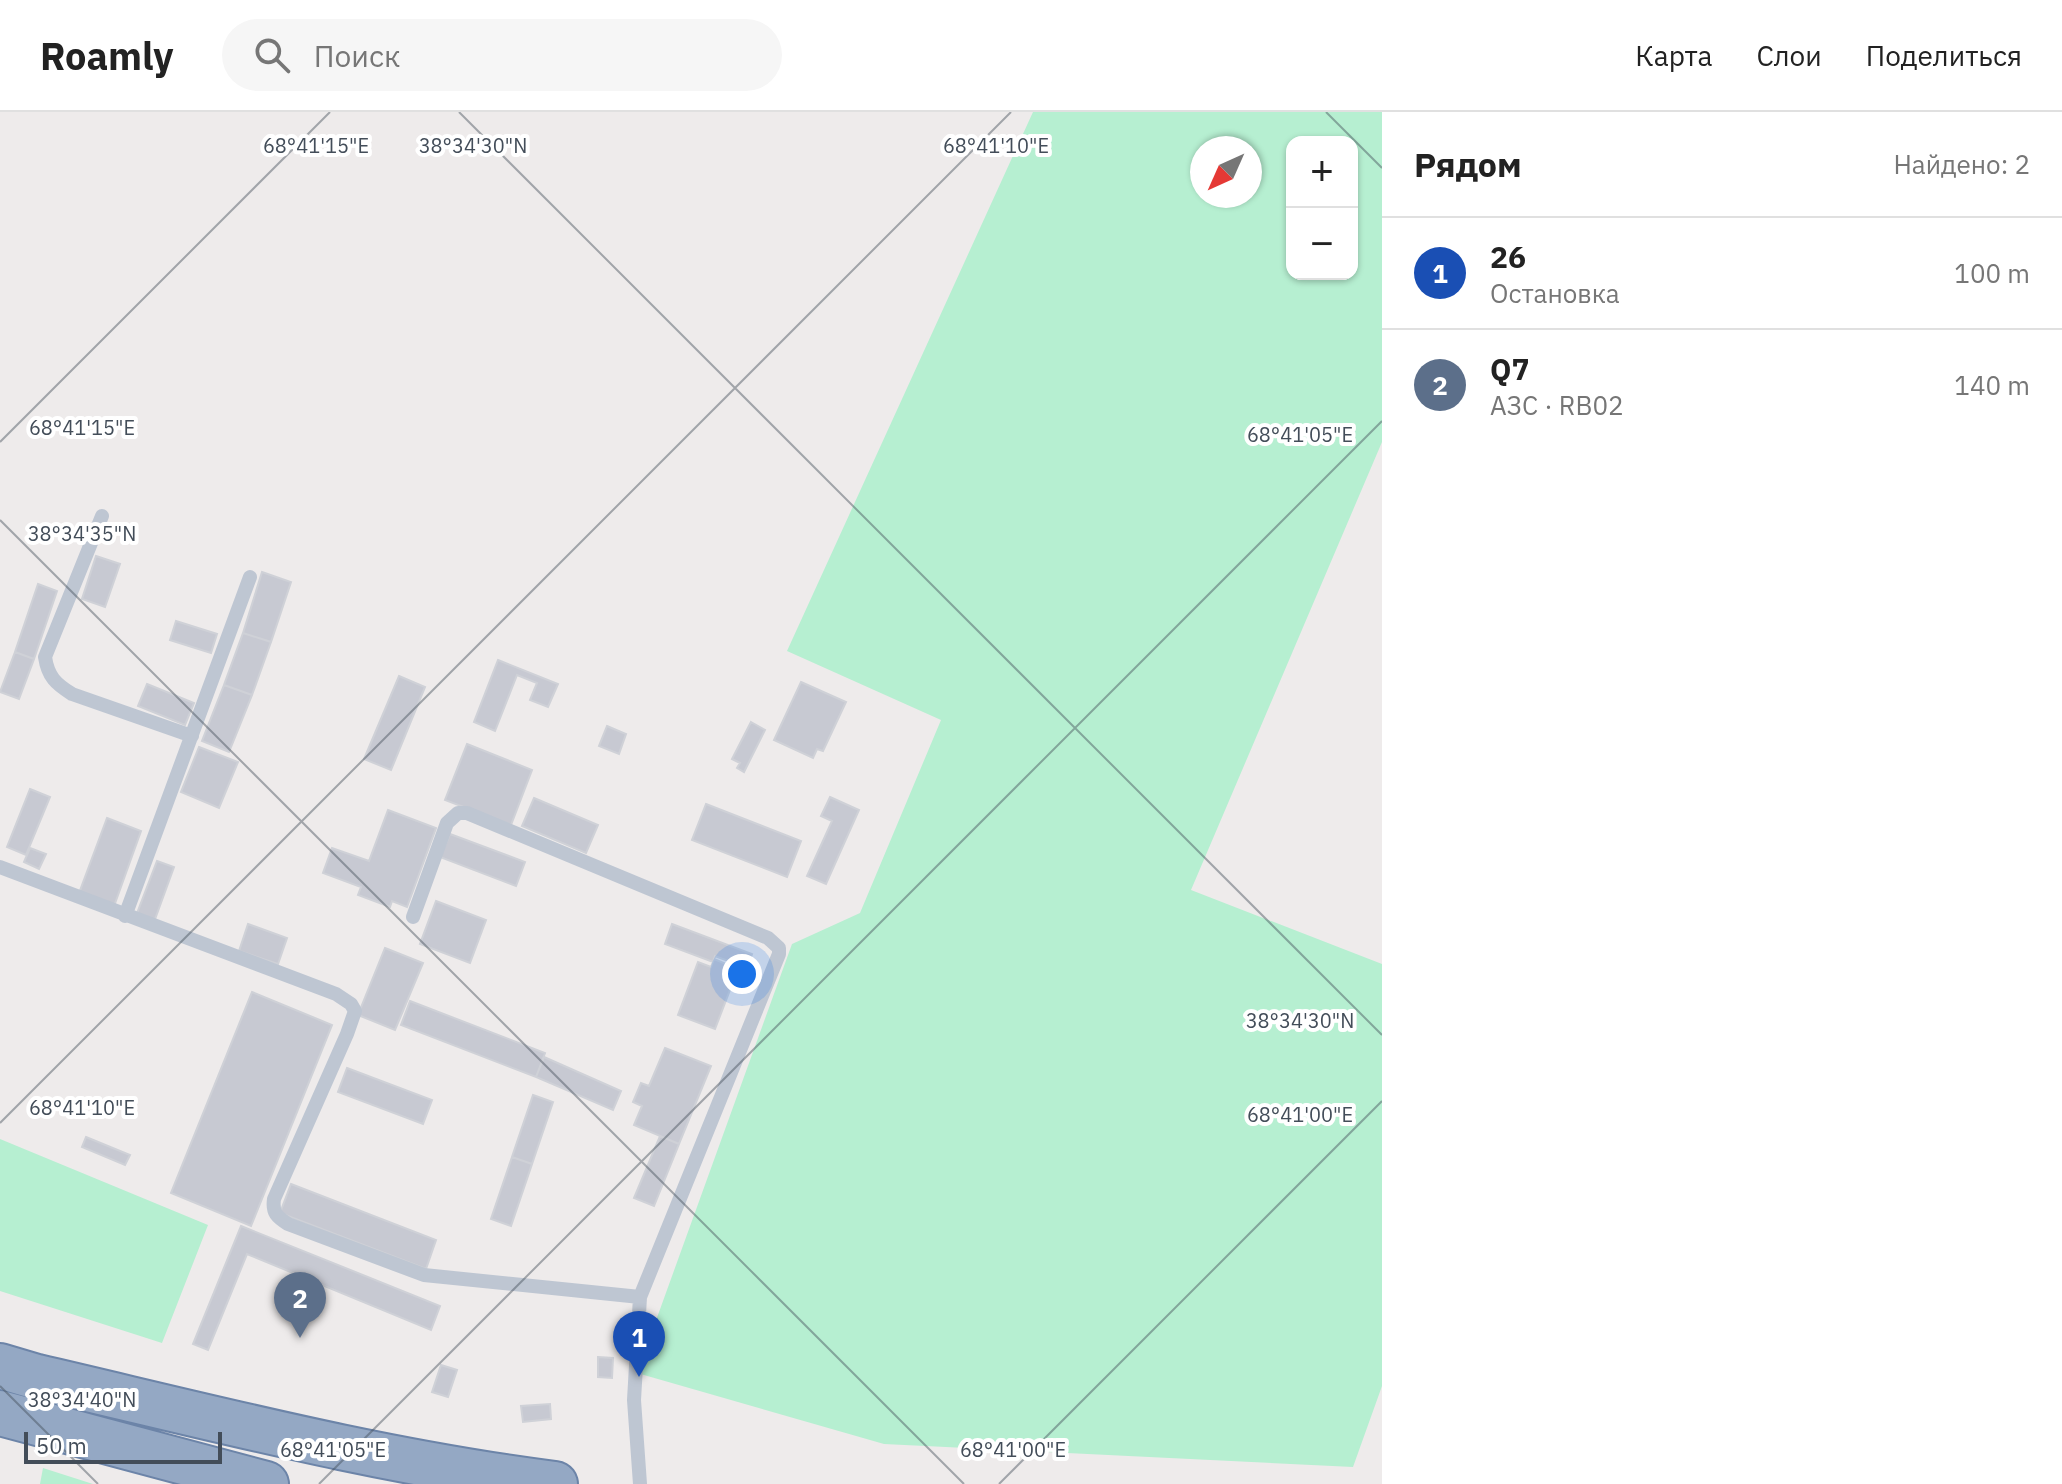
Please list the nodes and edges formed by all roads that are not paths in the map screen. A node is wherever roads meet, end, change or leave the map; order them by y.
1 (102, 516) dead end
2 (250, 577) dead end
3 (192, 736) junction
4 (0, 867) edge
5 (125, 916) junction
6 (413, 917) dead end
7 (640, 1297) junction
8 (0, 1366) edge
9 (0, 1413) edge
10 (266, 1484) edge
11 (555, 1484) edge
12 (640, 1484) edge

1 - 3 lane
2 - 3 lane
3 - 5 lane
4 - 5 lane
5 - 7 lane
6 - 7 lane
7 - 12 lane
8 - 11 highway
9 - 10 highway

